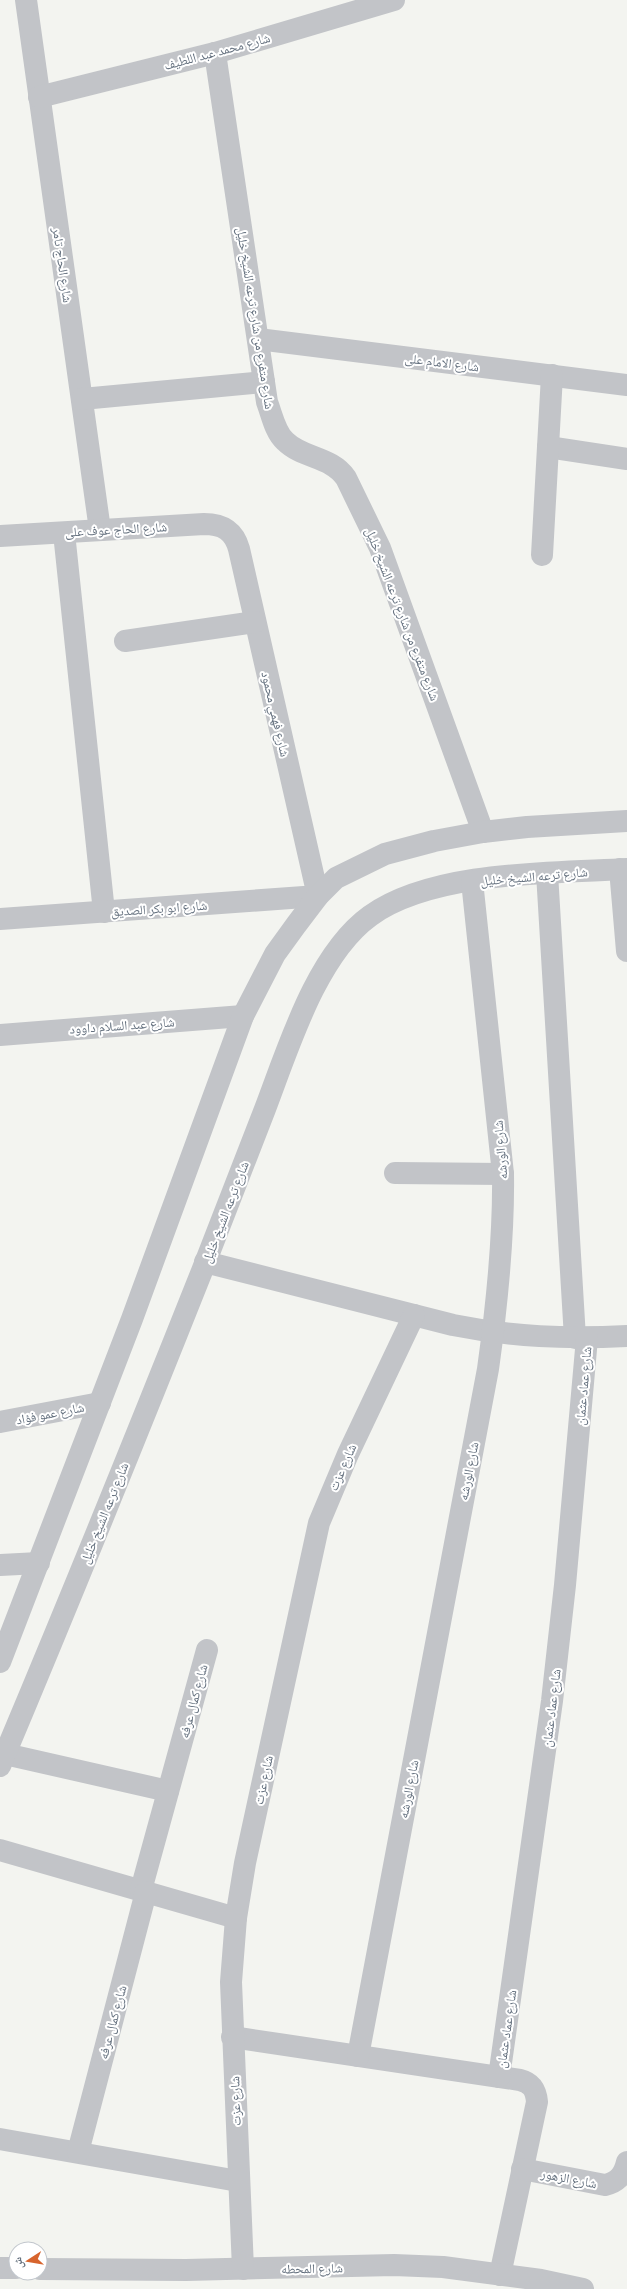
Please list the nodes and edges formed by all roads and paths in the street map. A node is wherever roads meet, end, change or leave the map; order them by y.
1 (26, 0) edge
2 (394, 0) edge
3 (215, 53) junction
4 (39, 97) junction
5 (258, 339) junction
6 (552, 376) junction
7 (264, 382) junction
8 (627, 385) edge
9 (82, 399) junction
10 (548, 447) junction
11 (627, 459) edge
12 (100, 530) junction
13 (231, 532) joint
14 (64, 533) junction
15 (0, 536) edge
16 (542, 555) dead end
17 (255, 622) junction
18 (125, 641) dead end
19 (627, 821) edge
20 (483, 832) junction
21 (623, 869) edge
22 (547, 873) junction
23 (472, 881) junction
24 (318, 896) junction
25 (104, 912) junction
26 (0, 919) edge
27 (627, 951) edge
28 (243, 1016) junction
29 (0, 1034) edge
30 (395, 1173) dead end
31 (503, 1174) junction
32 (205, 1262) junction
33 (414, 1315) junction
34 (493, 1333) junction
35 (627, 1336) edge
36 (581, 1338) junction
37 (100, 1403) junction
38 (0, 1422) edge
39 (39, 1563) junction
40 (0, 1565) edge
41 (207, 1650) dead end
42 (0, 1662) edge
43 (3, 1760) edge
44 (168, 1792) junction
45 (0, 1850) edge
46 (144, 1891) junction
47 (236, 1918) junction
48 (232, 2037) junction
49 (358, 2056) junction
50 (499, 2077) junction
51 (0, 2139) edge
52 (78, 2152) junction
53 (627, 2162) edge
54 (522, 2169) junction
55 (238, 2181) junction
56 (48, 2268) edge
57 (242, 2269) junction
58 (500, 2275) junction
59 (583, 2289) edge

1 - 4 street, شارع الحاج تامر
2 - 3 street, شارع محمد عبد اللطيف
3 - 4 street, شارع محمد عبد اللطيف
3 - 5 street, شارع متفرع من شارع ترعه الشيخ خليل
4 - 9 street, شارع الحاج تامر
5 - 6 street, شارع الامام على
5 - 7 street, شارع متفرع من شارع ترعه الشيخ خليل
6 - 8 street, شارع الامام على
6 - 10 street
7 - 9 street
7 - 20 street, شارع متفرع من شارع ترعه الشيخ خليل
9 - 12 street, شارع الحاج تامر
10 - 11 street
10 - 16 street
12 - 13 street, شارع الحاج عوف على
12 - 14 street, شارع الحاج عوف على
13 - 17 street, شارع فهمي محمود
14 - 15 street, شارع الحاج عوف على
14 - 25 street
17 - 18 street
17 - 24 street, شارع فهمي محمود
19 - 20 street
20 - 24 street
21 - 22 street, شارع ترعه الشيخ خليل
21 - 27 street
22 - 23 street, شارع ترعه الشيخ خليل
22 - 36 street, شارع عماد عثمان
23 - 31 street, شارع الورشه
23 - 32 street, شارع ترعه الشيخ خليل
24 - 25 street, شارع ابو بكر الصديق
24 - 28 street
25 - 26 street, شارع ابو بكر الصديق
28 - 29 street, شارع عبد السلام داوود
28 - 37 street
30 - 31 street
31 - 34 street, شارع الورشه
32 - 33 street
32 - 43 street, شارع ترعه الشيخ خليل
33 - 34 street
33 - 47 street, شارع عزت
34 - 36 street
34 - 49 street, شارع الورشه
35 - 36 street
36 - 50 street, شارع عماد عثمان
37 - 38 street, شارع عمو فؤاد
37 - 39 street
39 - 40 street
39 - 42 street
41 - 44 street, شارع كمال عرفه
43 - 44 street
44 - 46 street, شارع كمال عرفه
45 - 46 street
46 - 47 street
46 - 52 street, شارع كمال عرفه
47 - 48 street, شارع عزت
48 - 49 street
48 - 55 street, شارع عزت
49 - 50 street
50 - 54 street
51 - 52 street
52 - 55 street
53 - 54 street, شارع الزهور
54 - 58 street
55 - 57 street, شارع عزت
56 - 57 street, شارع المحطه
57 - 58 street, شارع المحطه
58 - 59 street, شارع المحطه

